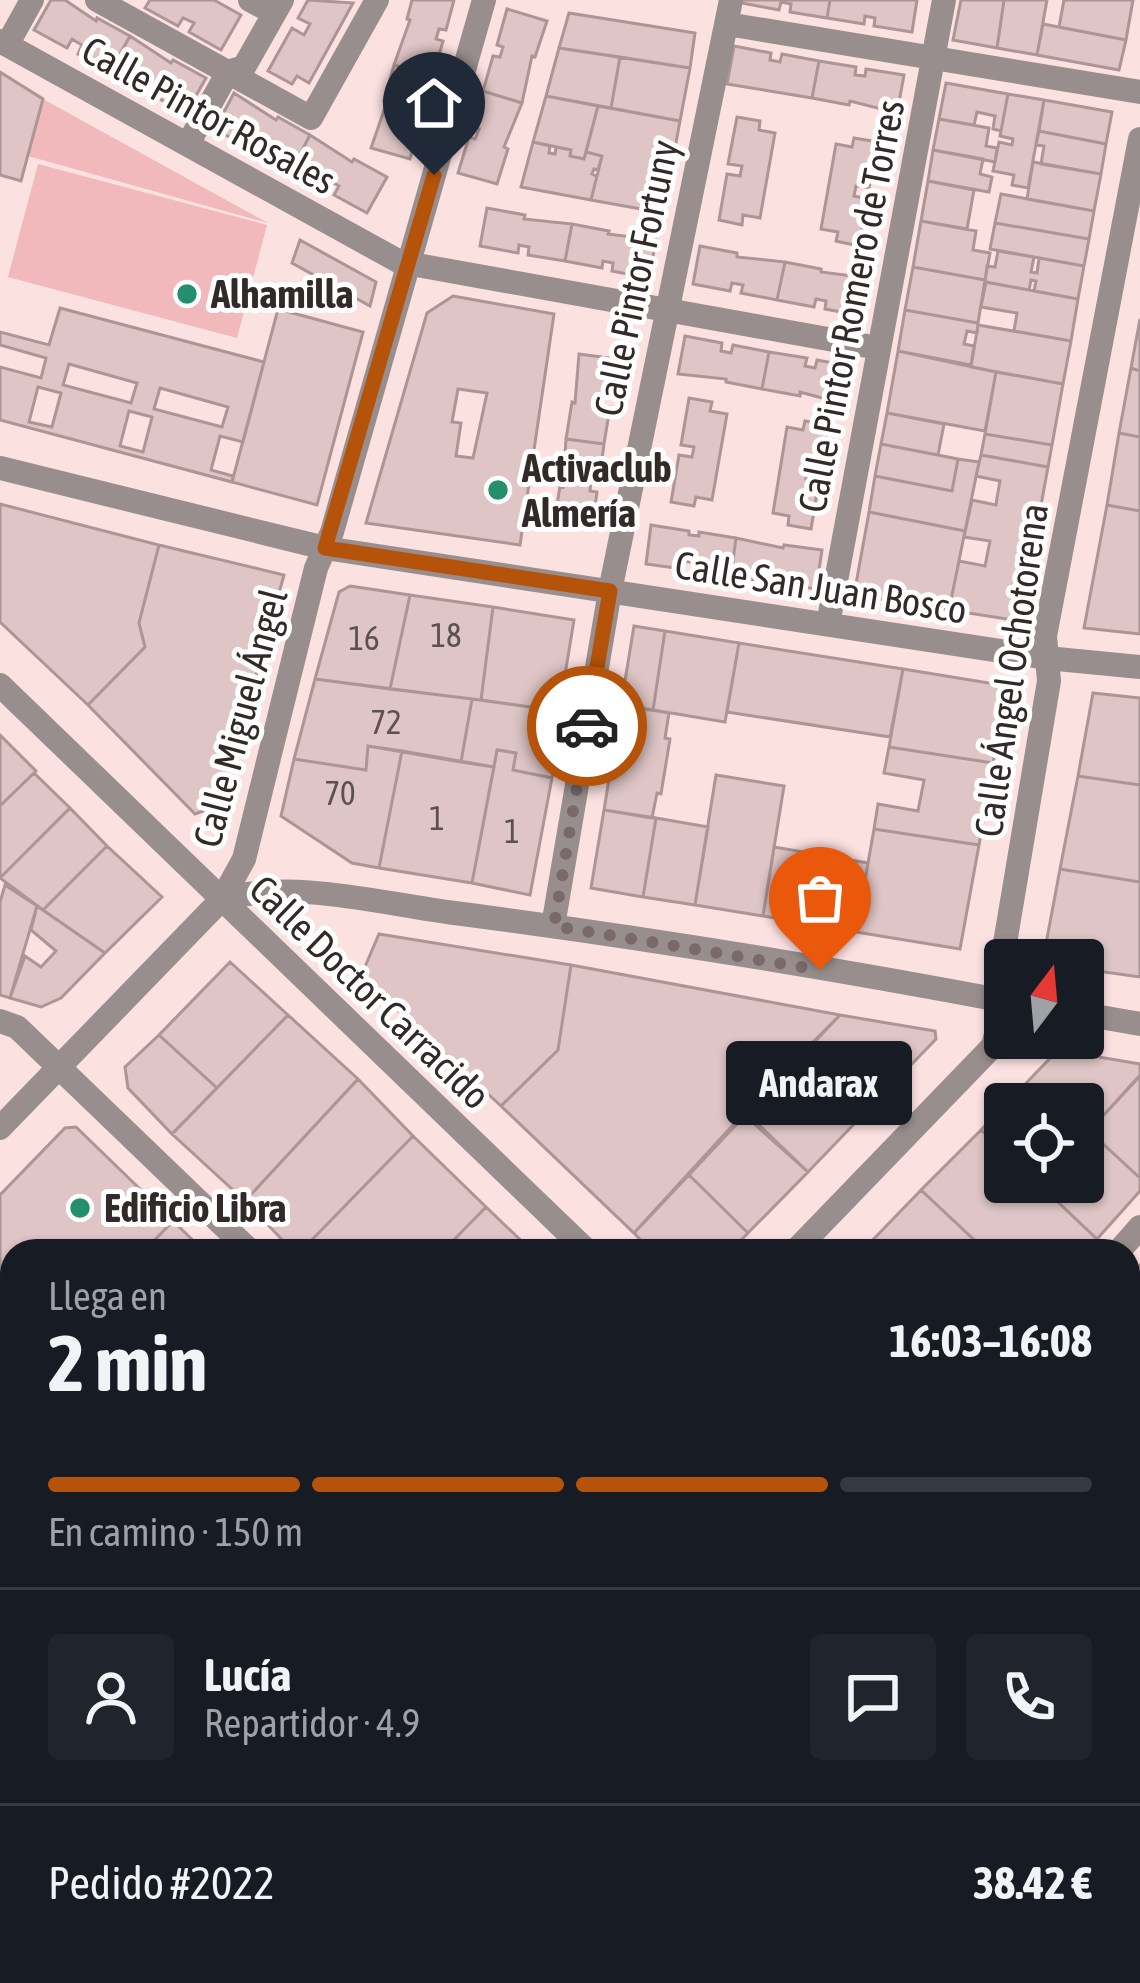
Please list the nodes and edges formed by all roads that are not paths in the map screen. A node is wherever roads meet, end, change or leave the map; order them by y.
1 (32, 0) edge
2 (97, 0) edge
3 (250, 0) edge
4 (376, 0) edge
5 (484, 0) edge
6 (944, 0) edge
7 (278, 7) edge
8 (729, 12) edge
9 (4, 43) edge
10 (934, 58) junction
11 (228, 72) junction
12 (1140, 92) edge
13 (1140, 139) edge
14 (188, 144) junction
15 (408, 263) junction
16 (665, 310) junction
17 (878, 348) junction
18 (0, 468) edge
19 (325, 548) junction
20 (610, 591) junction
21 (828, 625) junction
22 (1047, 658) junction
23 (1140, 667) edge
24 (0, 685) edge
25 (222, 899) junction
26 (554, 926) junction
27 (1010, 939) edge
28 (984, 997) edge
29 (1104, 1018) edge
30 (9, 1024) edge
31 (1140, 1024) edge
32 (984, 1055) edge
33 (59, 1067) junction
34 (0, 1128) edge
35 (238, 1239) edge
36 (575, 1239) edge
37 (807, 1239) edge

1 - 9 street
2 - 11 street
3 - 7 street
4 - 11 street
5 - 15 street, Calle Miguel Ángel
6 - 10 street, Calle Pintor Romero de Torres
7 - 11 street
8 - 10 street
8 - 16 street, Calle Pintor Fortuny
9 - 14 street, Calle Pintor Rosales
10 - 12 street
10 - 17 street, Calle Pintor Romero de Torres
11 - 14 street
13 - 22 street, Calle Ángel Ochotorena
14 - 15 street, Calle Pintor Rosales
15 - 16 street, Calle Pintor Rosales
15 - 19 street, Calle Miguel Ángel
16 - 17 street, Calle Pintor Rosales
16 - 20 street, Calle Pintor Fortuny
17 - 21 street, Calle Pintor Romero de Torres
18 - 19 street, Calle San Juan Bosco
19 - 20 street, Calle San Juan Bosco
19 - 25 street, Calle Miguel Ángel
20 - 21 street, Calle San Juan Bosco
20 - 26 street, Calle Pintor Fortuny
21 - 22 street, Calle San Juan Bosco
22 - 23 street, Calle San Juan Bosco
22 - 27 street, Calle Ángel Ochotorena
24 - 25 street, Calle Doctor Carracido
25 - 26 street
25 - 33 street, Calle Miguel Ángel
25 - 36 street, Calle Doctor Carracido
26 - 28 street
29 - 31 street
30 - 33 street
32 - 37 street, Calle Ángel Ochotorena
33 - 34 street, Calle Miguel Ángel
33 - 35 street

